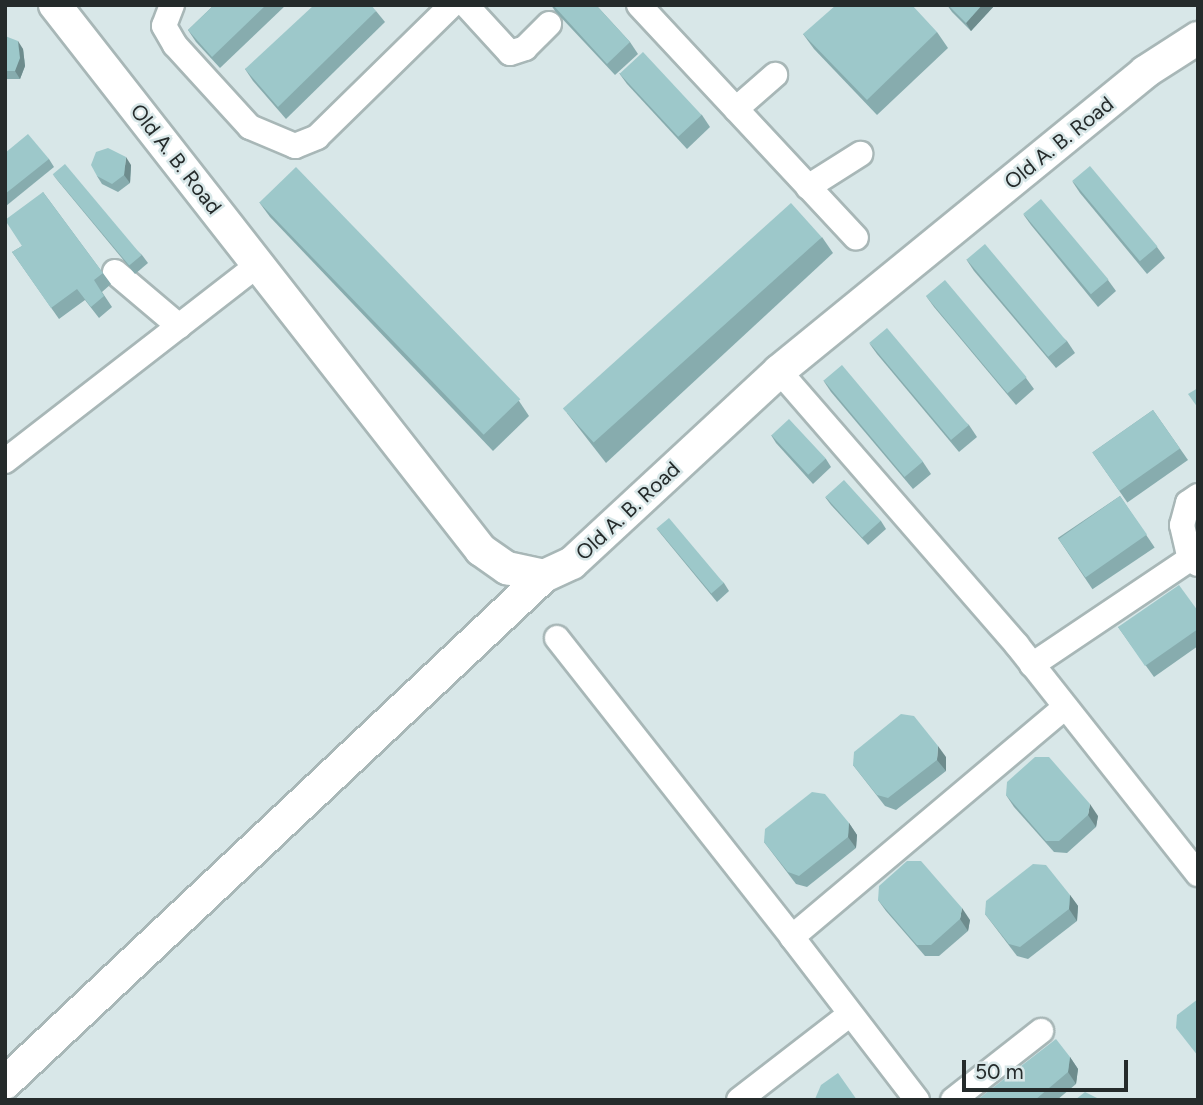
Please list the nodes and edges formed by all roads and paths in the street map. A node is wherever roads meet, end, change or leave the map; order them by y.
1 (55, 5) edge
2 (172, 5) edge
3 (452, 5) edge
4 (466, 5) edge
5 (639, 5) edge
6 (549, 24) dead end
7 (1198, 38) edge
8 (775, 75) dead end
9 (736, 109) junction
10 (860, 155) dead end
11 (808, 187) junction
12 (856, 238) dead end
13 (258, 265) junction
14 (115, 272) dead end
15 (179, 326) junction
16 (779, 371) junction
17 (5, 461) edge
18 (1198, 496) edge
19 (1194, 561) edge
20 (544, 576) junction
21 (557, 638) dead end
22 (1032, 665) junction
23 (1065, 707) junction
24 (1198, 874) edge
25 (792, 937) junction
26 (849, 1014) junction
27 (1041, 1031) dead end
28 (5, 1083) edge
29 (739, 1100) edge
30 (917, 1100) edge
31 (953, 1100) edge

1 - 13 street, Old A. B. Road
2 - 3 street
4 - 6 street
5 - 9 street
7 - 16 street, Old A. B. Road
8 - 9 street
9 - 11 street
10 - 11 street
11 - 12 street
13 - 15 street
13 - 20 street, Old A. B. Road
14 - 15 street
15 - 17 street
16 - 20 street, Old A. B. Road
16 - 22 street
18 - 19 street
19 - 22 street
20 - 28 street
21 - 25 street
22 - 23 street
23 - 24 street
23 - 25 street
25 - 26 street
26 - 29 street
26 - 30 street
27 - 31 street

